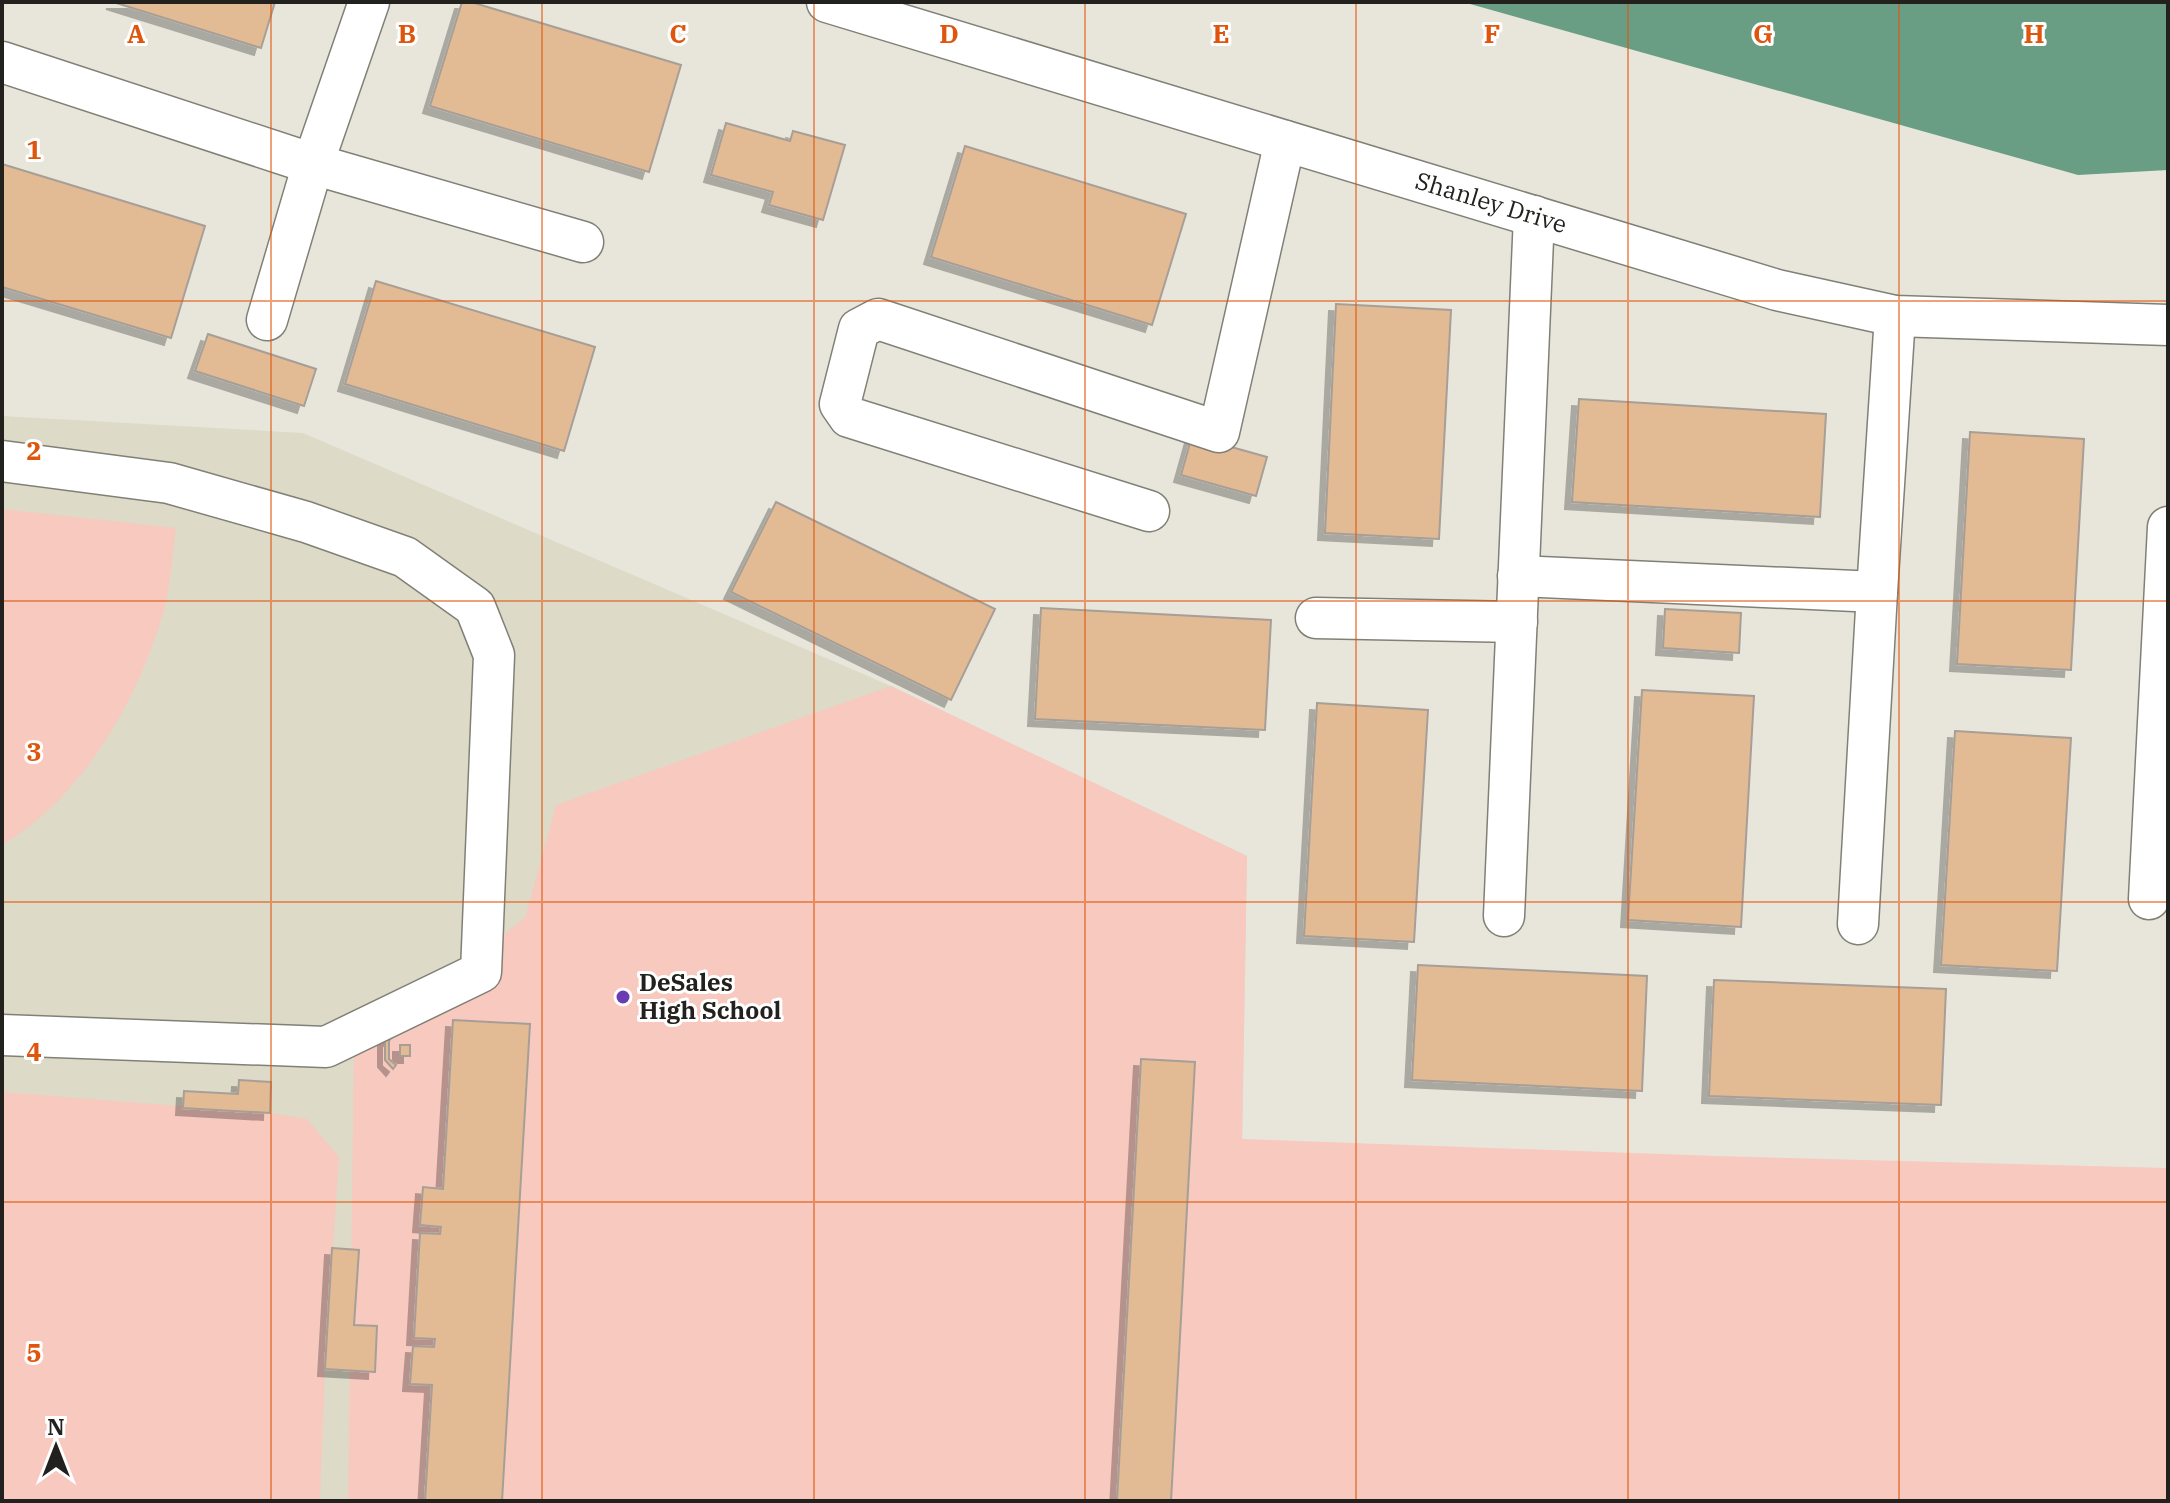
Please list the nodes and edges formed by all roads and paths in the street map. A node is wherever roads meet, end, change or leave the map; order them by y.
1 (369, 2) edge
2 (827, 2) edge
3 (2, 62) edge
4 (1285, 141) junction
5 (313, 164) junction
6 (1534, 216) junction
7 (583, 242) dead end
8 (1895, 316) junction
9 (267, 320) dead end
10 (2168, 325) edge
11 (2, 461) edge
12 (1149, 511) dead end
13 (2168, 527) edge
14 (1518, 576) junction
15 (1877, 592) junction
16 (1316, 618) dead end
17 (1517, 622) junction
18 (2149, 899) dead end
19 (1504, 916) dead end
20 (1858, 924) dead end
21 (2, 1035) edge

1 - 5 street
2 - 4 street, Shanley Drive
3 - 5 street
4 - 6 street, Shanley Drive
4 - 12 street
5 - 7 street
5 - 9 street
6 - 8 street, Shanley Drive
6 - 14 street
8 - 10 street, Shanley Drive
8 - 15 street
11 - 21 street
13 - 18 street
14 - 15 street
14 - 17 street
15 - 20 street
16 - 17 street
17 - 19 street

